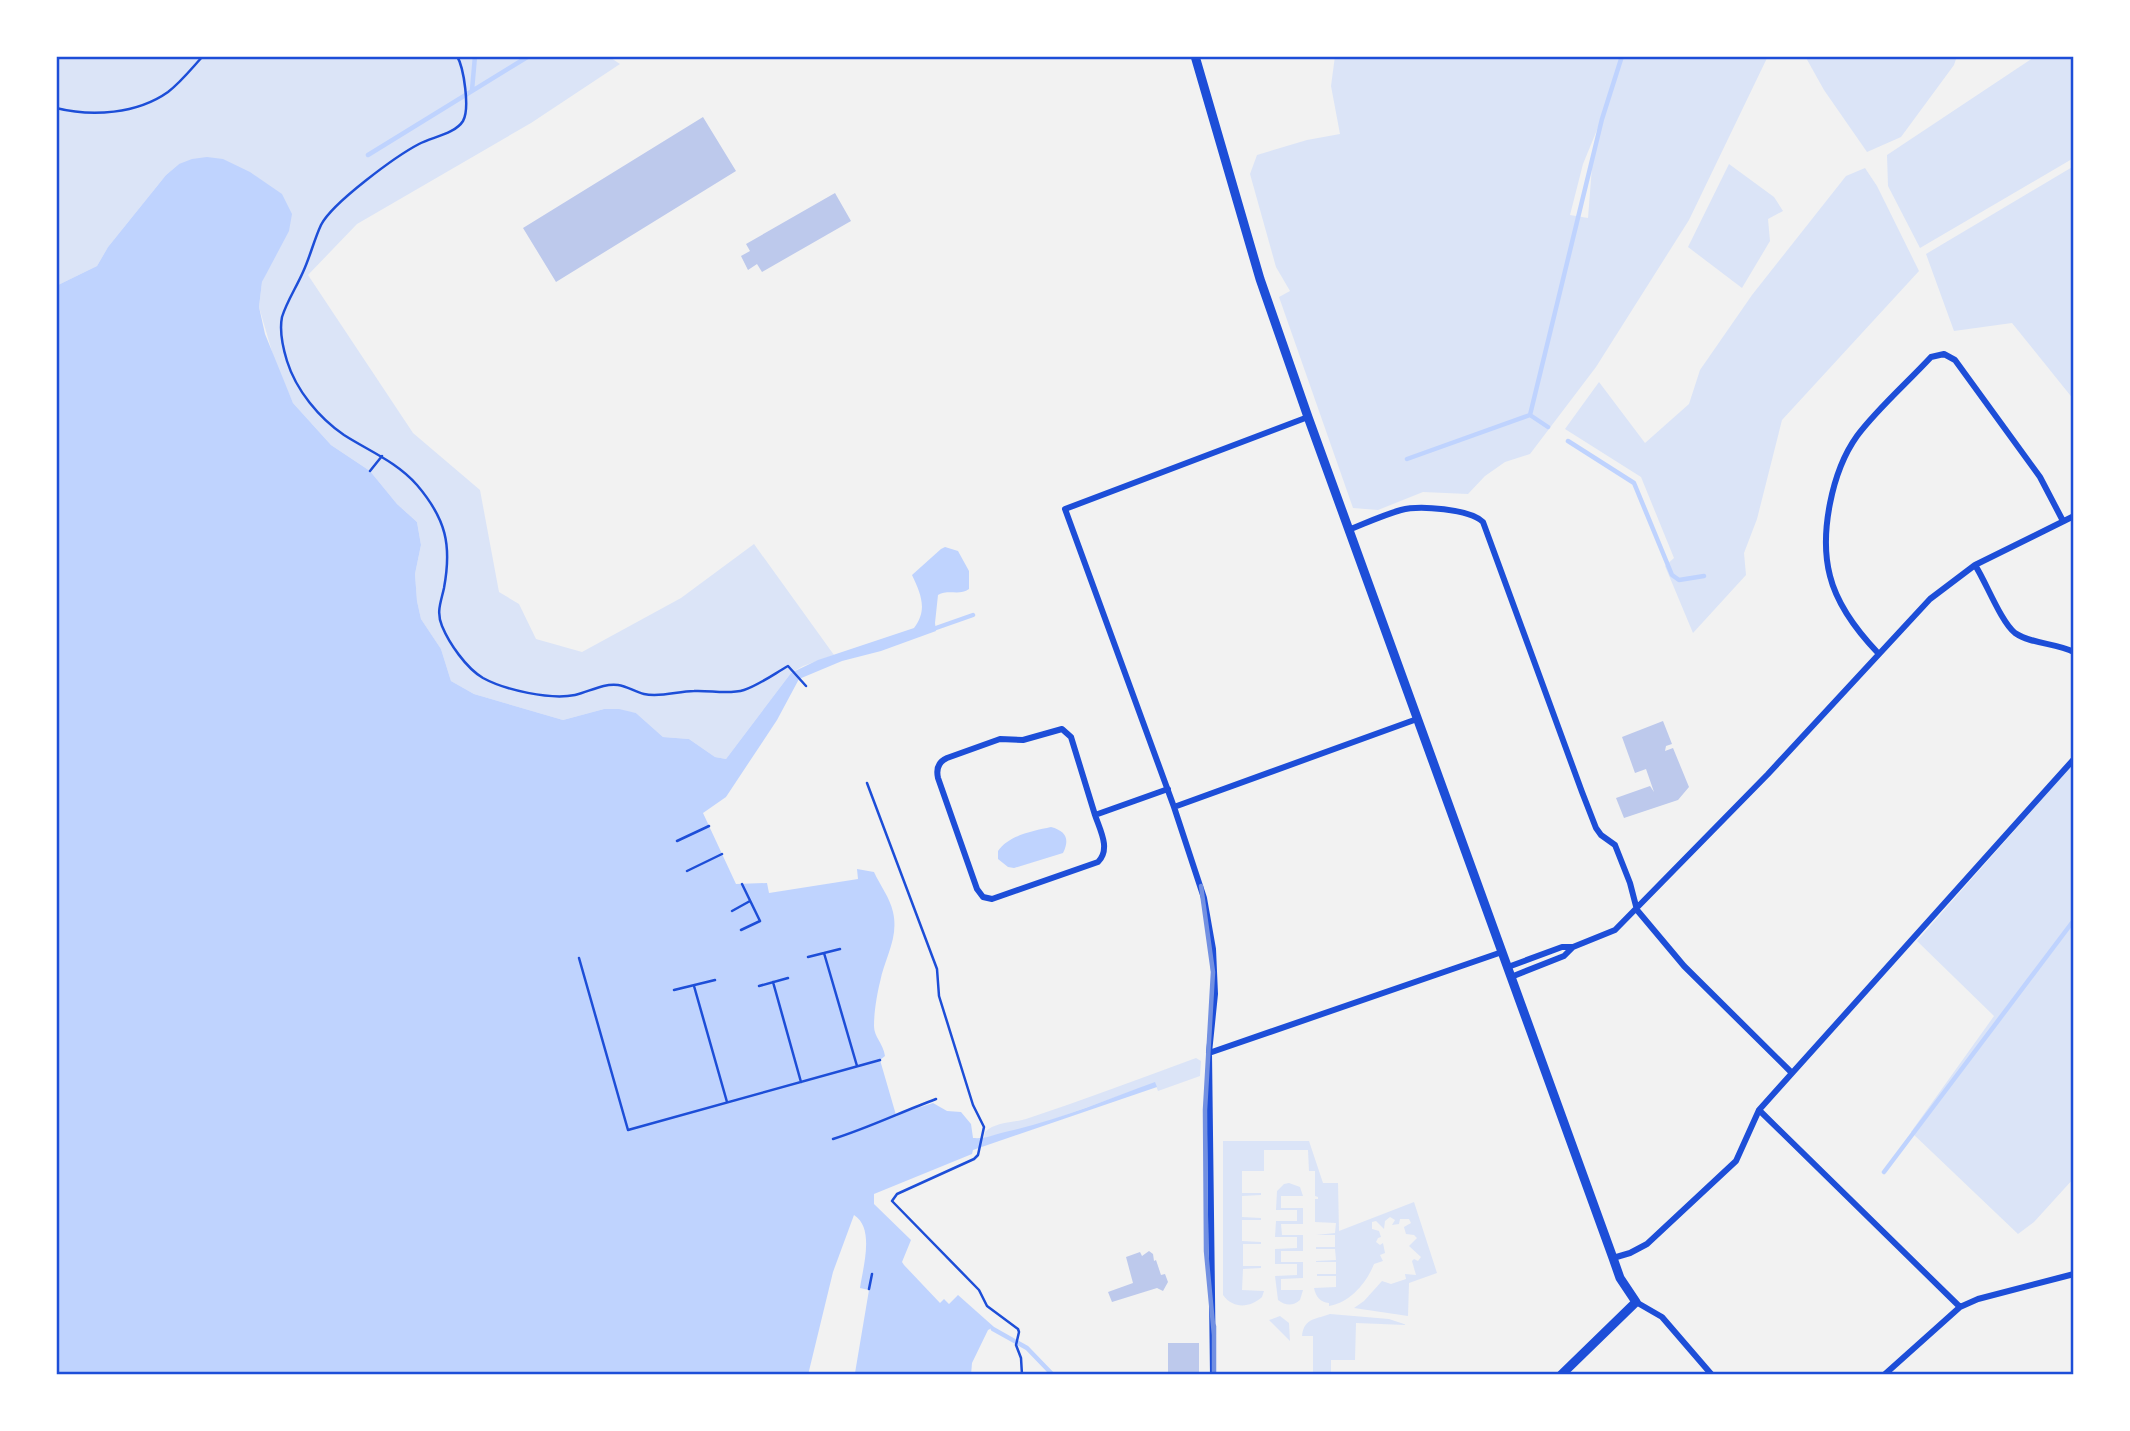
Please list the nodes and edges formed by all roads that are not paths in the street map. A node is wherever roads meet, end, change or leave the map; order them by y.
1 (1195, 56) edge
2 (1308, 417) junction
3 (2074, 516) edge
4 (2063, 521) junction
5 (1348, 530) junction
6 (1975, 565) junction
7 (2074, 652) edge
8 (1878, 653) junction
9 (1417, 719) junction
10 (2074, 758) edge
11 (1168, 789) junction
12 (1174, 807) junction
13 (1095, 815) junction
14 (1637, 910) junction
15 (1573, 947) junction
16 (1502, 952) junction
17 (1508, 967) junction
18 (1511, 977) junction
19 (1209, 1053) junction
20 (1792, 1073) junction
21 (1759, 1110) junction
22 (1613, 1258) junction
23 (2074, 1274) edge
24 (1636, 1302) junction
25 (1960, 1307) junction
26 (1213, 1375) edge
27 (1561, 1375) edge
28 (1712, 1375) edge
29 (1884, 1375) edge

1 - 2 main road
2 - 5 main road
2 - 11 street
3 - 4 street
4 - 6 street
4 - 8 street
5 - 9 main road
5 - 14 street
6 - 7 street
6 - 8 street
8 - 14 street
9 - 12 street
9 - 16 main road
10 - 20 street
11 - 12 street
11 - 13 street
12 - 19 street
13 - 13 street
14 - 15 street
14 - 20 street
15 - 17 street
15 - 18 street
16 - 17 main road
16 - 19 street
17 - 18 main road
18 - 22 main road
19 - 26 street
20 - 21 street
21 - 22 street
21 - 25 street
22 - 24 main road
23 - 25 street
24 - 27 main road
24 - 28 street
25 - 29 street

